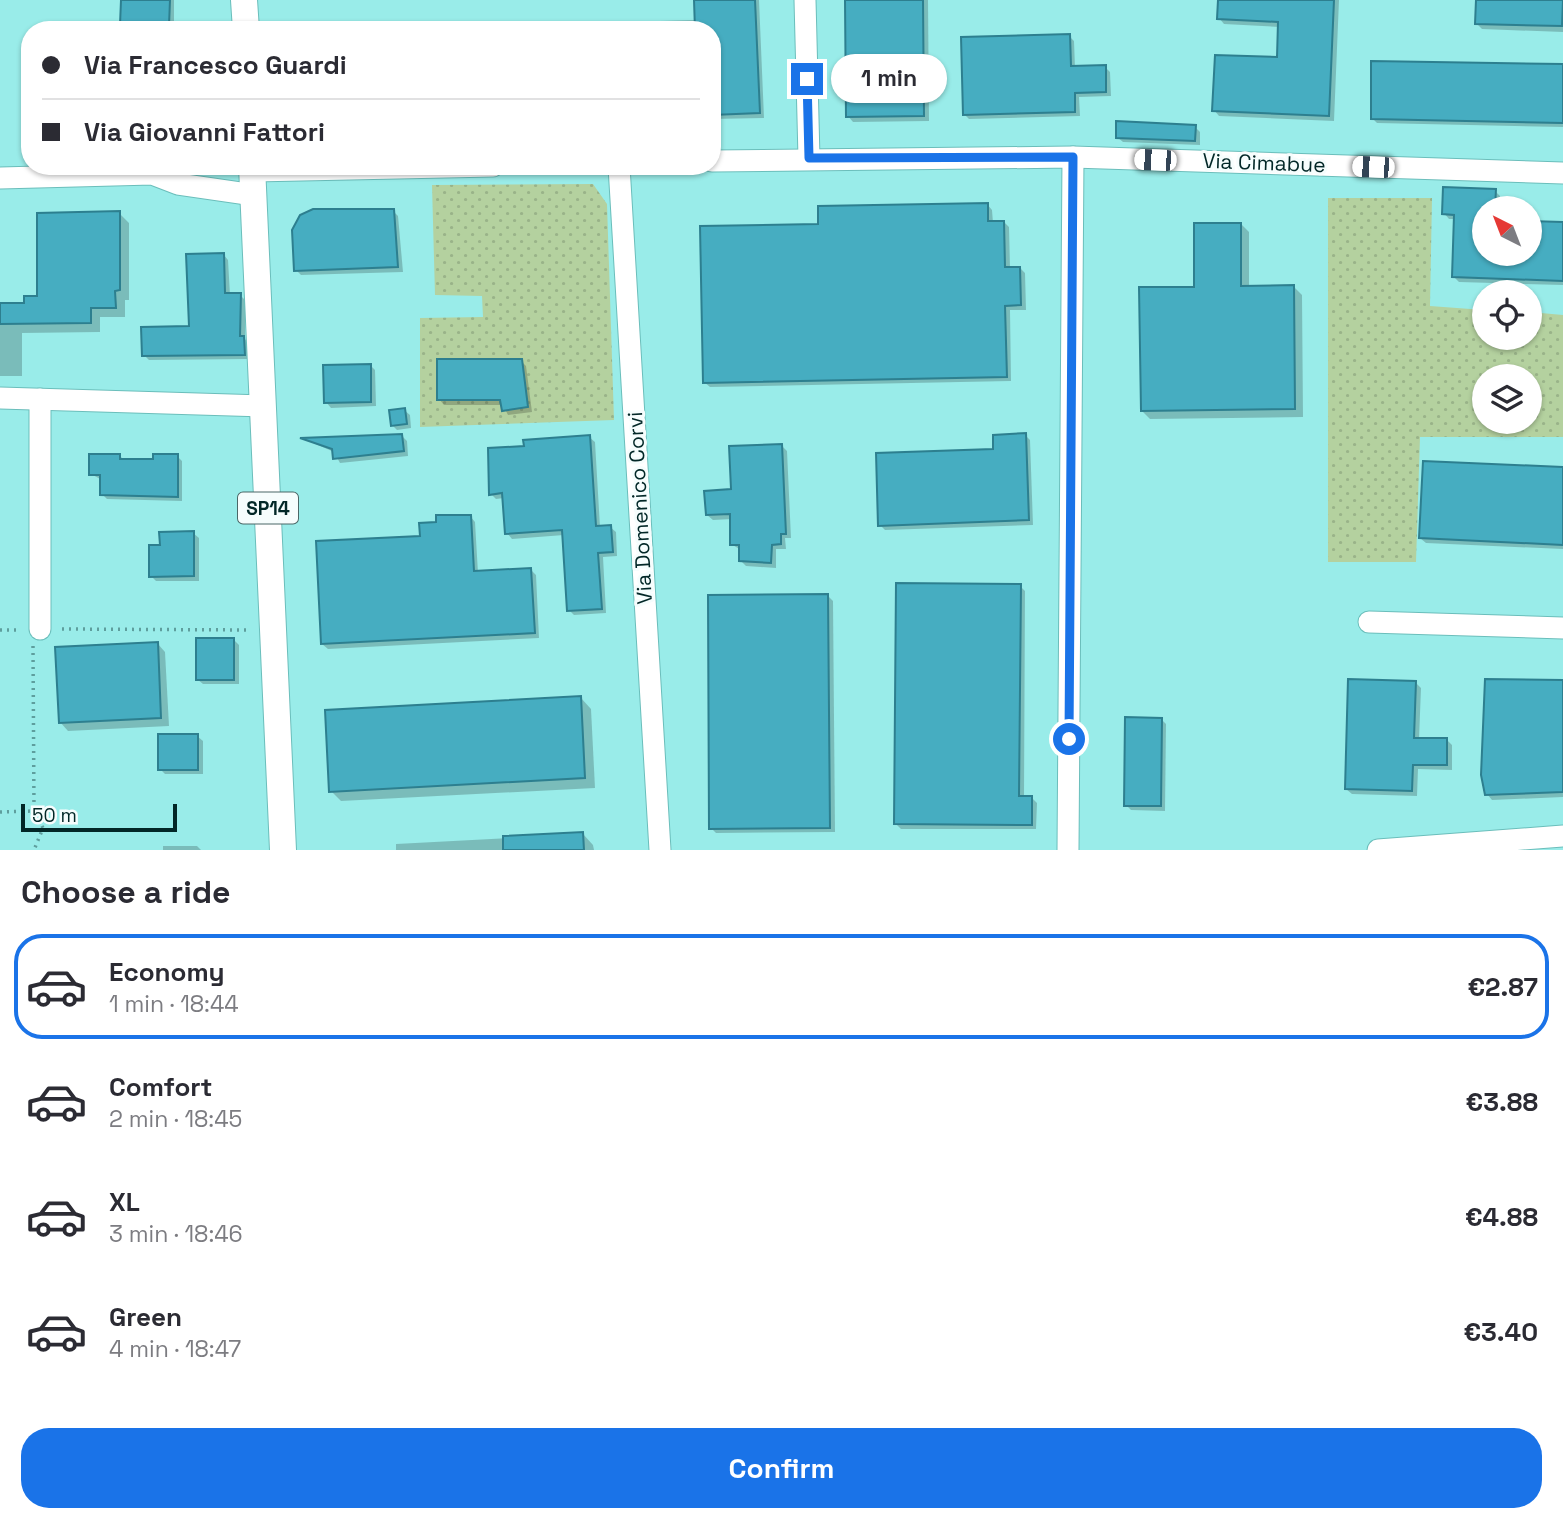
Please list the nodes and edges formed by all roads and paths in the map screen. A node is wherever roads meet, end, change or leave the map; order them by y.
1 (244, 0) edge
2 (805, 0) edge
3 (245, 21) edge
4 (1073, 157) junction
5 (809, 158) junction
6 (721, 161) edge
7 (1563, 173) edge
8 (114, 175) edge
9 (155, 175) edge
10 (297, 175) edge
11 (621, 175) edge
12 (253, 177) edge
13 (0, 178) edge
14 (0, 398) edge
15 (40, 399) junction
16 (263, 406) junction
17 (1369, 622) dead end
18 (1563, 628) edge
19 (37, 629) junction
20 (0, 630) edge
21 (273, 630) junction
22 (34, 811) junction
23 (0, 812) edge
24 (1563, 836) edge
25 (34, 850) edge
26 (284, 850) edge
27 (660, 850) edge
28 (1068, 850) edge
29 (1378, 850) edge

1 - 3 main road
2 - 5 street
4 - 5 street, Via Cimabue
4 - 7 street, Via Cimabue
4 - 28 street
5 - 6 street, Via Cimabue
8 - 13 street
9 - 12 street
10 - 12 street
11 - 27 street, Via Domenico Corvi
12 - 16 main road, SP14
14 - 15 street
15 - 16 street
15 - 19 street
16 - 21 main road, SP14
17 - 18 street
19 - 20 path
19 - 21 path
19 - 22 path
21 - 26 main road, SP14
22 - 23 path
22 - 25 path
24 - 29 street

